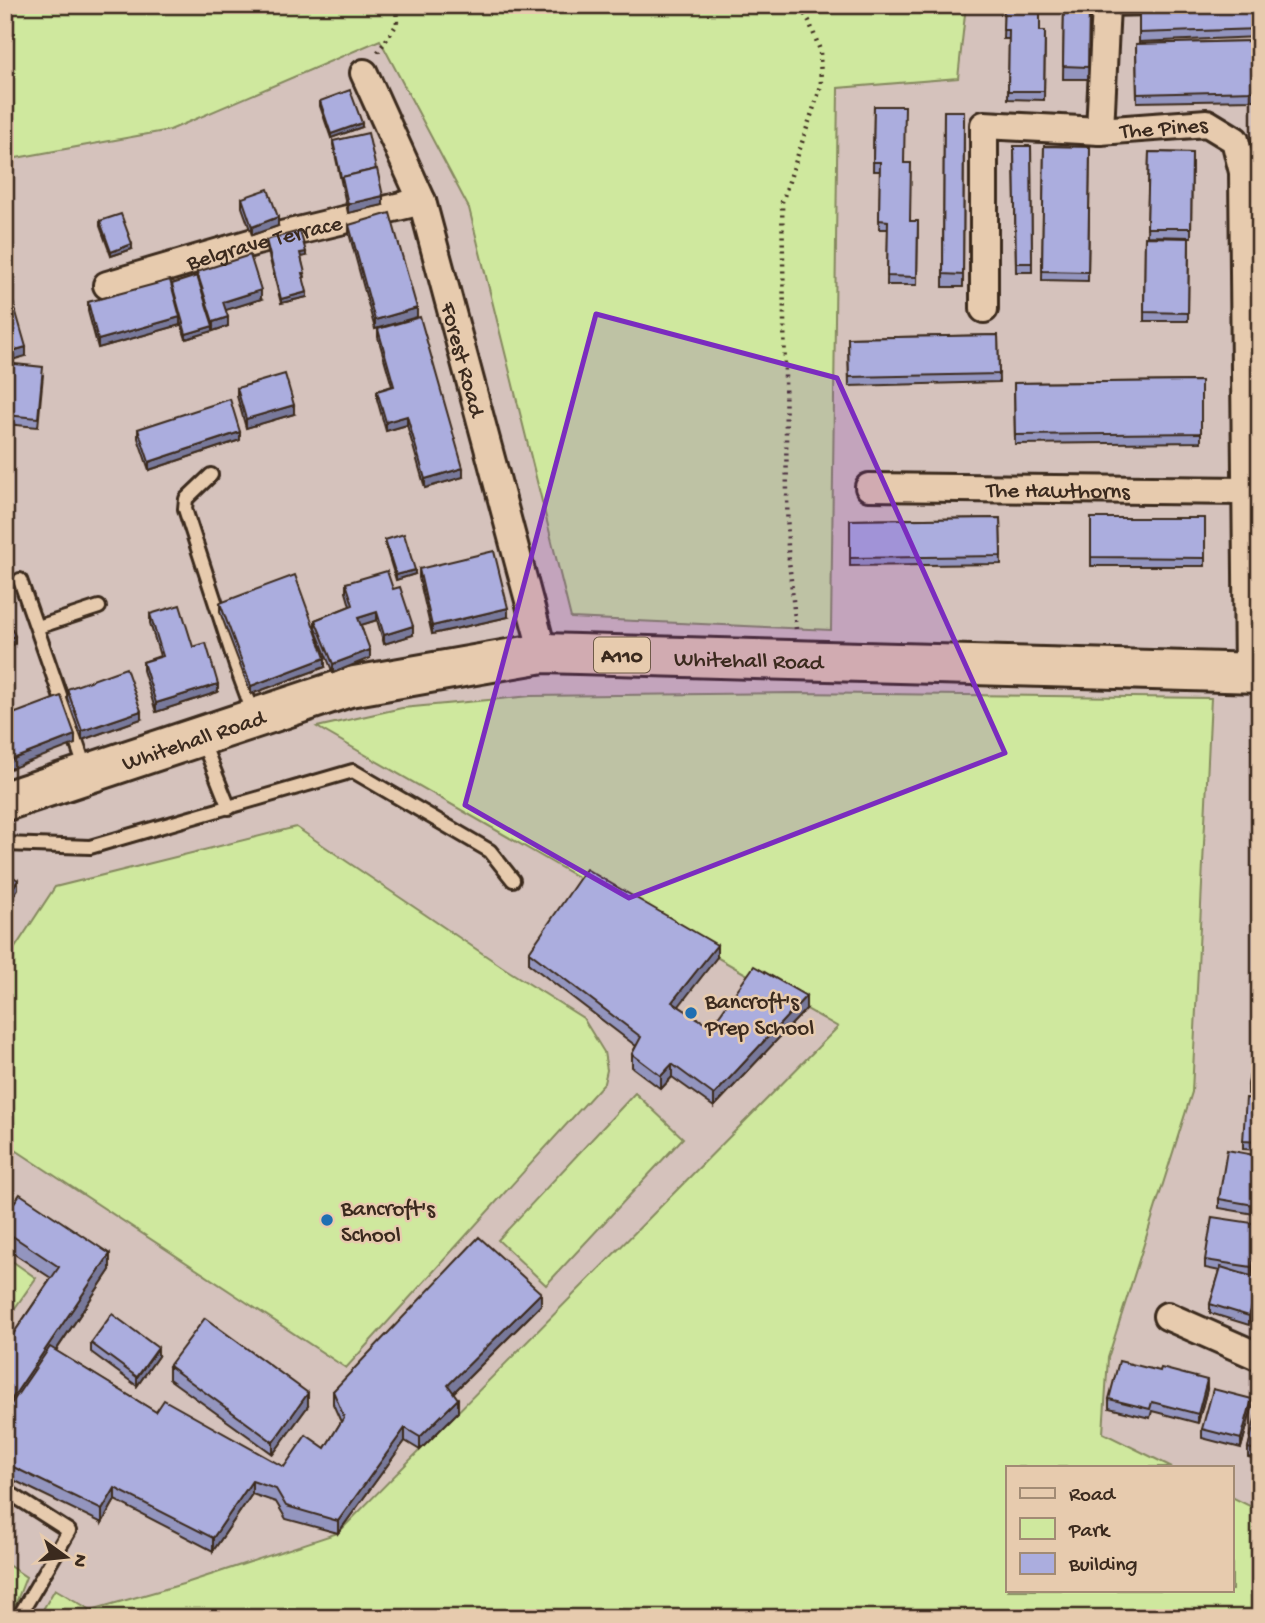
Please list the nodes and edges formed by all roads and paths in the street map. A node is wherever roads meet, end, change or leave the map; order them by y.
1 (396, 5) edge
2 (799, 5) edge
3 (1106, 7) edge
4 (1162, 8) edge
5 (364, 73) joint
6 (1100, 131) junction
7 (422, 201) junction
8 (107, 285) dead end
9 (984, 309) dead end
10 (211, 475) dead end
11 (869, 487) dead end
12 (1247, 491) junction
13 (20, 580) dead end
14 (99, 607) dead end
15 (38, 627) junction
16 (544, 653) junction
17 (799, 659) junction
18 (1254, 672) edge
19 (256, 718) junction
20 (200, 737) junction
21 (87, 774) junction
22 (5, 801) edge
23 (229, 808) junction
24 (5, 844) edge
25 (513, 880) dead end
26 (1167, 1316) dead end
27 (1258, 1352) edge
28 (5, 1490) edge
29 (18, 1618) edge

1 - 5 path
2 - 17 path
3 - 4 lane
3 - 6 street, The Pines
5 - 7 street, Forest Road
6 - 9 street, The Pines
6 - 12 street, The Pines
7 - 8 street, Belgrave Terrace
7 - 16 street, Forest Road
10 - 19 lane
11 - 12 street, The Hawthorns
12 - 18 street, The Pines
13 - 15 lane
14 - 15 lane
15 - 21 lane
16 - 17 main road, Whitehall Road / A110
16 - 19 main road, Whitehall Road / A110
17 - 18 main road, Whitehall Road / A110
19 - 20 main road, Whitehall Road / A110
20 - 21 main road, Whitehall Road / A110
20 - 23 lane
21 - 22 main road, Whitehall Road / A110
23 - 24 lane
23 - 25 lane
26 - 27 street
28 - 29 lane

